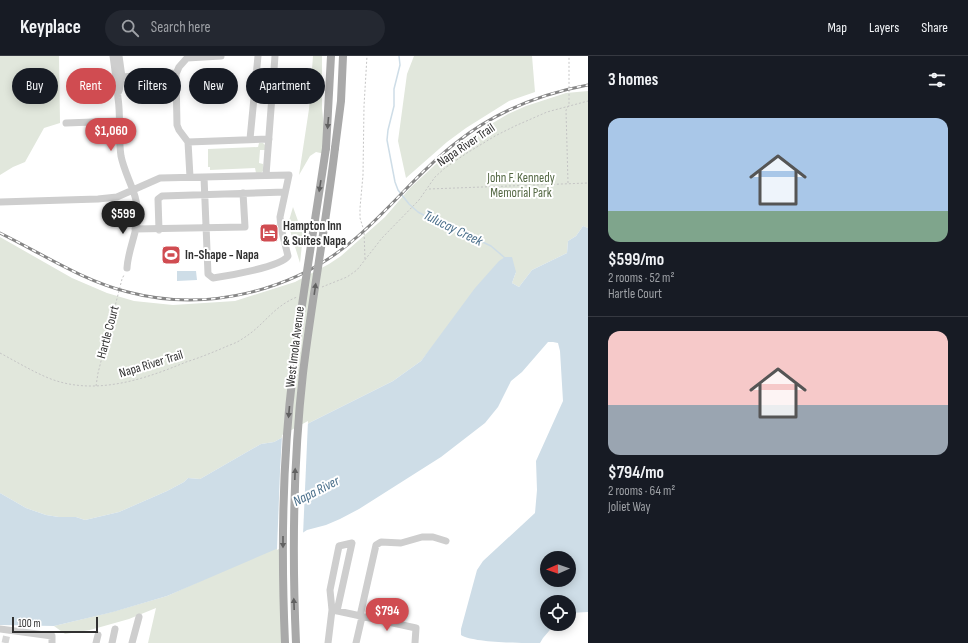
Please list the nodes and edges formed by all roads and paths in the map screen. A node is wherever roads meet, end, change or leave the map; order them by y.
1 (113, 56) edge
2 (119, 56) edge
3 (221, 56) edge
4 (258, 56) edge
5 (275, 56) edge
6 (331, 56) edge
7 (343, 56) edge
8 (367, 56) edge
9 (569, 56) edge
10 (188, 57) edge
11 (179, 68) edge
12 (122, 77) joint
13 (118, 98) junction
14 (588, 101) edge
15 (177, 104) edge
16 (569, 105) junction
17 (119, 121) junction
18 (66, 123) dead end
19 (250, 139) junction
20 (269, 139) junction
21 (188, 142) junction
22 (266, 175) junction
23 (190, 177) junction
24 (204, 177) junction
25 (588, 183) edge
26 (568, 184) junction
27 (428, 189) junction
28 (133, 191) junction
29 (285, 192) junction
30 (243, 193) junction
31 (205, 195) junction
32 (0, 202) edge
33 (206, 228) junction
34 (135, 229) junction
35 (159, 230) junction
36 (365, 259) junction
37 (127, 268) dead end
38 (122, 279) dead end
39 (325, 286) dead end
40 (295, 298) dead end
41 (0, 353) edge
42 (96, 386) junction
43 (446, 541) dead end
44 (334, 610) junction
45 (361, 616) junction
46 (139, 617) dead end
47 (115, 629) dead end
48 (5, 631) edge
49 (98, 635) dead end
50 (52, 643) edge
51 (96, 643) edge
52 (112, 643) edge
53 (132, 643) edge
54 (285, 643) edge
55 (296, 643) edge
56 (328, 643) edge
57 (356, 643) edge
58 (416, 643) edge

1 - 13 street
2 - 12 street
3 - 10 street
4 - 19 street
5 - 20 street
6 -> 54 main road, West Imola Avenue, bridge
55 -> 7 main road, West Imola Avenue, bridge
8 - 36 path
9 - 16 path
10 - 11 street
12 - 13 street
13 - 17 street
14 - 16 path, Napa River Trail
15 - 21 street
16 - 26 path
16 - 27 path, Napa River Trail
17 - 18 street
17 - 28 street
19 - 20 street
19 - 21 street
20 - 22 street
21 - 23 street
22 - 24 street
22 - 29 street
23 - 24 street
23 - 28 street
24 - 31 street
25 - 26 path
26 - 27 path
27 - 36 path, Napa River Trail
28 - 32 street
28 - 34 street
29 - 30 street
29 - 33 street
30 - 31 street
30 - 33 street
31 - 33 street
31 - 35 street
33 - 35 street
34 - 35 street
34 - 37 street
36 - 39 path, Napa River Trail
38 - 42 path, Hartle Court
40 - 42 path, Napa River Trail
41 - 42 path, Napa River Trail
43 - 45 street
44 - 44 street
44 - 45 street
44 - 56 street
45 - 57 street
45 - 58 street
46 - 53 street
47 - 52 street
48 - 50 street
49 - 51 street

